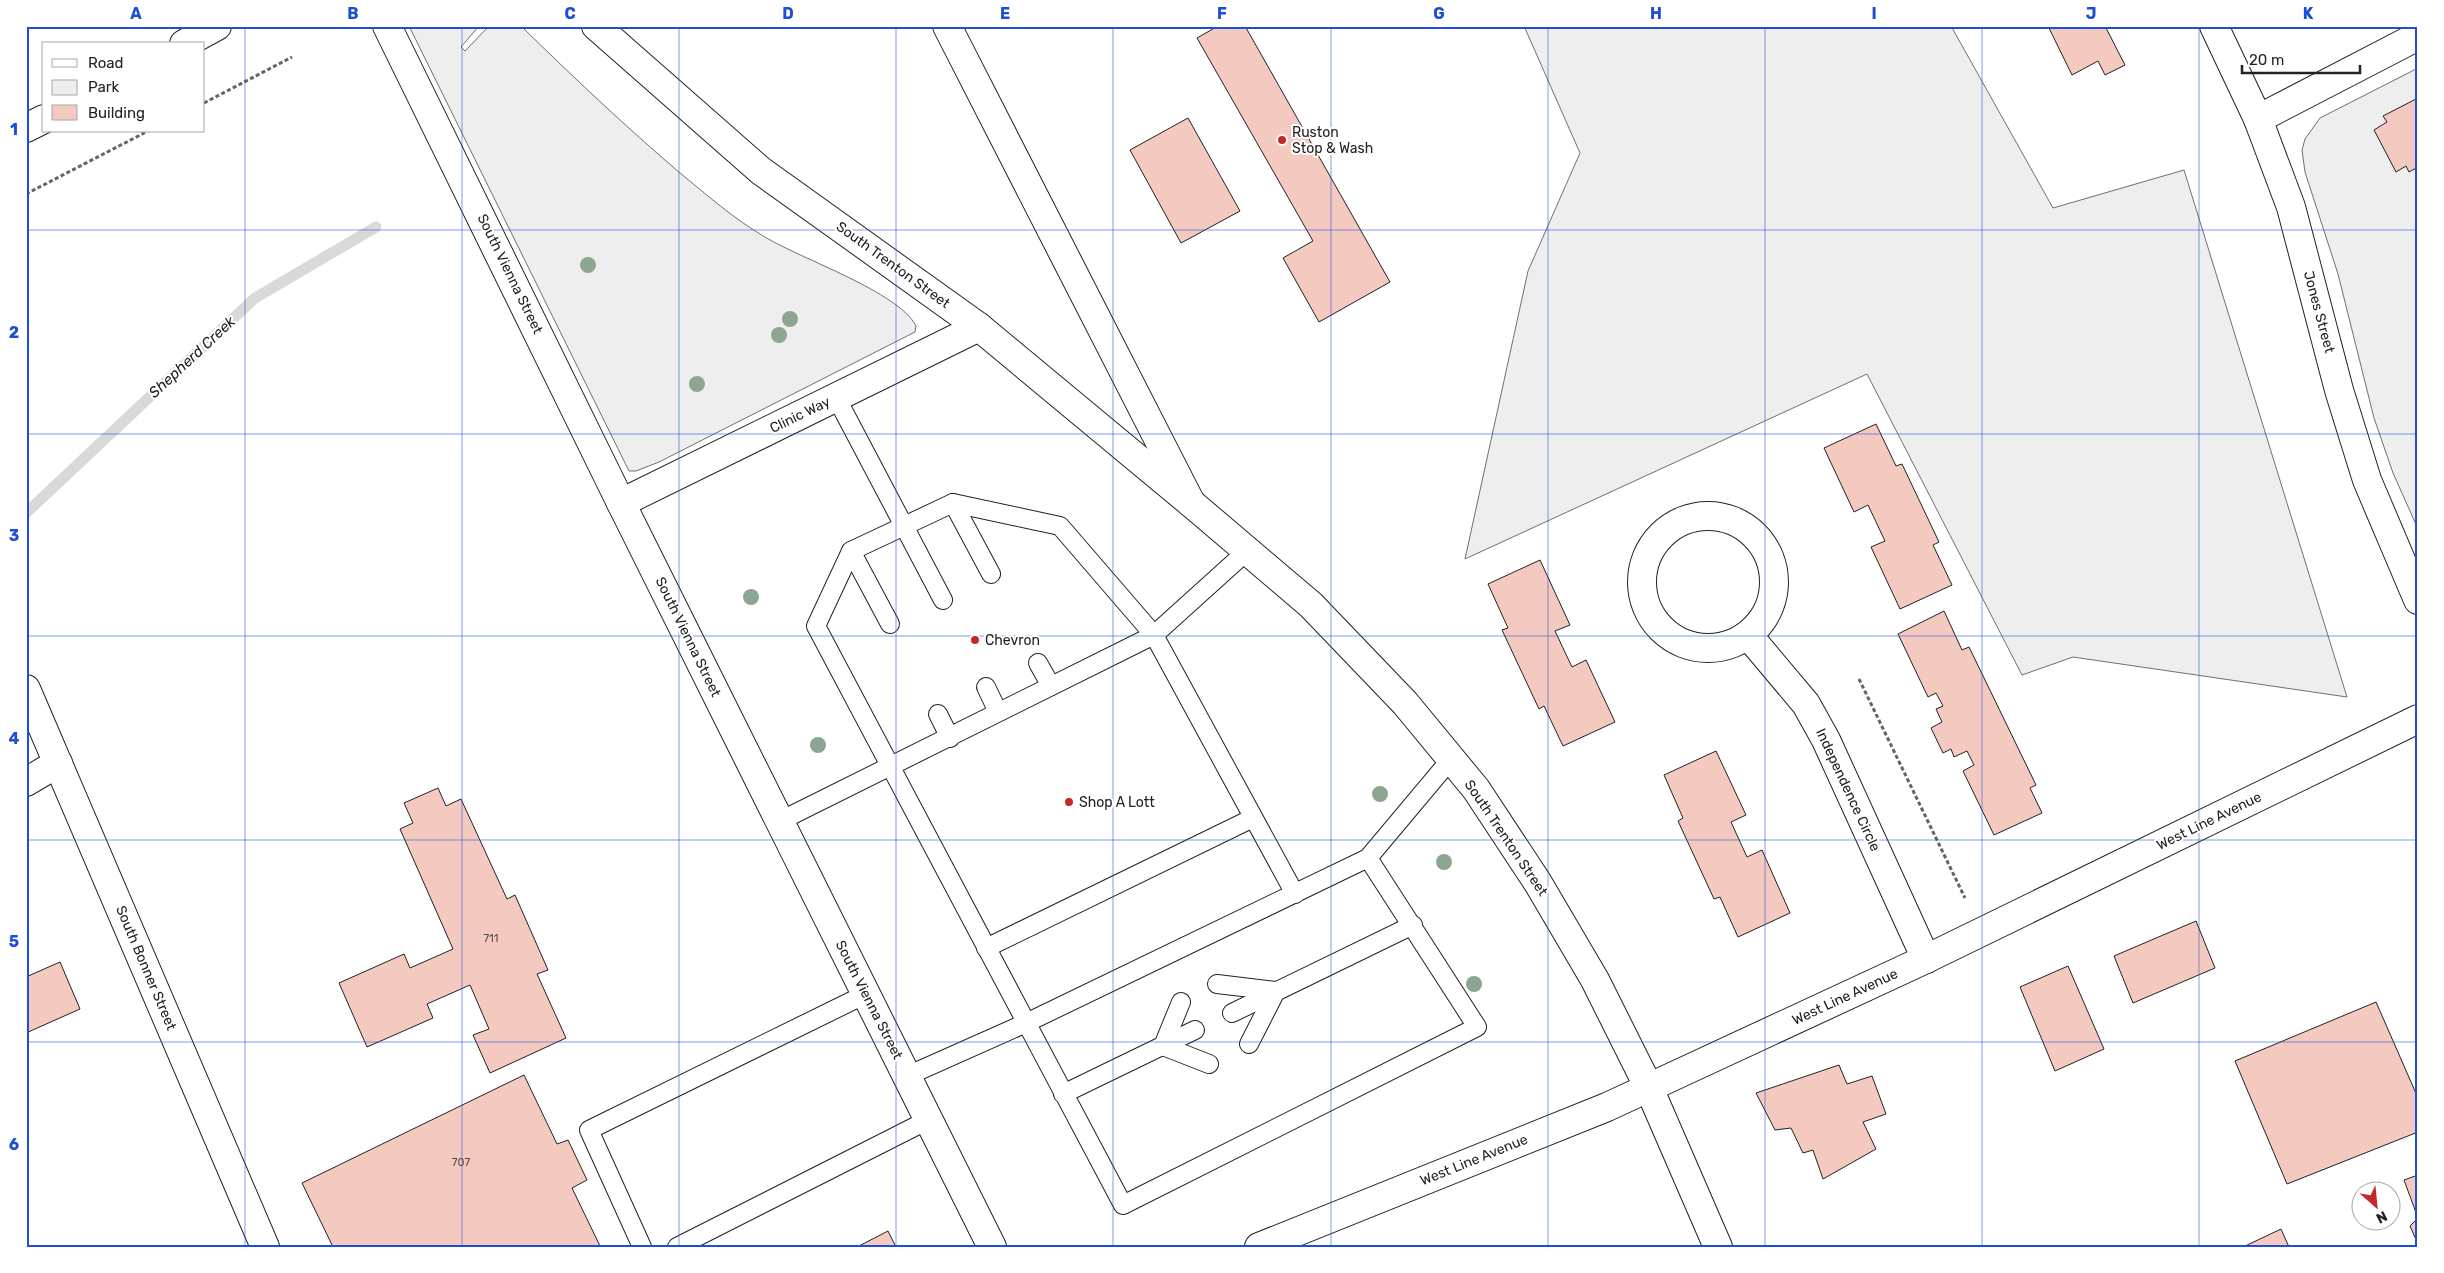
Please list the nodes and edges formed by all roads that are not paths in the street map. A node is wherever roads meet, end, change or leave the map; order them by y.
1 (217, 26) edge
2 (387, 26) edge
3 (596, 26) edge
4 (947, 26) edge
5 (2214, 26) edge
6 (2418, 36) edge
7 (188, 42) edge
8 (2258, 119) junction
9 (42, 120) edge
10 (26, 128) edge
11 (979, 327) junction
12 (836, 397) junction
13 (621, 503) junction
14 (953, 503) junction
15 (1191, 503) junction
16 (905, 525) junction
17 (1247, 551) junction
18 (851, 552) junction
19 (992, 574) dead end
20 (943, 600) dead end
21 (2418, 600) edge
22 (890, 624) dead end
23 (1748, 634) junction
24 (1154, 635) junction
25 (1038, 663) dead end
26 (1050, 686) junction
27 (986, 687) dead end
28 (26, 689) edge
29 (998, 712) junction
30 (938, 714) dead end
31 (2418, 719) edge
32 (950, 738) junction
33 (1451, 760) junction
34 (58, 763) junction
35 (889, 766) junction
36 (26, 782) edge
37 (1253, 818) junction
38 (780, 821) junction
39 (1368, 858) junction
40 (1295, 894) junction
41 (1413, 926) junction
42 (986, 948) junction
43 (1926, 959) junction
44 (1218, 984) dead end
45 (1276, 991) junction
46 (866, 994) junction
47 (1181, 1002) dead end
48 (1232, 1013) dead end
49 (1026, 1023) junction
50 (1195, 1030) dead end
51 (1249, 1044) dead end
52 (1163, 1046) junction
53 (1209, 1064) dead end
54 (907, 1076) junction
55 (1649, 1088) junction
56 (1063, 1094) junction
57 (928, 1120) junction
58 (265, 1247) edge
59 (642, 1247) edge
60 (677, 1247) edge
61 (992, 1247) edge
62 (1259, 1247) edge
63 (1718, 1247) edge

1 - 7 main road
2 - 13 main road, South Vienna Street
3 - 11 main road, South Trenton Street
4 - 15 main road, South Trenton Street
5 - 8 main road, Jones Street
6 - 8 main road
8 - 21 main road, Jones Street
9 - 10 main road
11 - 12 main road, Clinic Way
11 - 15 main road, South Trenton Street
12 - 13 main road, Clinic Way
12 - 16 lane
13 - 38 main road, South Vienna Street
14 - 16 lane
14 - 19 lane
14 - 24 lane
15 - 17 main road, South Trenton Street
16 - 18 lane
16 - 20 lane
17 - 24 lane
17 - 33 main road, South Trenton Street
18 - 22 lane
18 - 35 lane
23 - 23 main road
23 - 43 main road, Independence Circle
24 - 26 lane
24 - 37 lane
25 - 26 lane
26 - 29 lane
27 - 29 lane
28 - 34 main road, South Bonner Street
29 - 32 lane
30 - 32 lane
31 - 43 main road, West Line Avenue
32 - 35 lane
33 - 39 lane
33 - 55 main road, South Trenton Street
34 - 36 main road
34 - 58 main road, South Bonner Street
35 - 38 lane
35 - 42 lane
37 - 40 lane
37 - 42 lane
38 - 46 main road, South Vienna Street
39 - 40 lane
39 - 41 lane
40 - 49 lane
41 - 45 lane
41 - 56 lane
42 - 49 lane
43 - 55 main road, West Line Avenue
44 - 45 lane
45 - 48 lane
45 - 51 lane
46 - 54 main road, South Vienna Street
46 - 59 lane
47 - 52 lane
49 - 54 lane
49 - 56 lane
50 - 52 lane
52 - 53 lane
52 - 56 lane
54 - 57 main road, South Vienna Street
55 - 62 main road, West Line Avenue
55 - 63 main road, South Trenton Street
57 - 60 lane
57 - 61 main road, South Vienna Street

